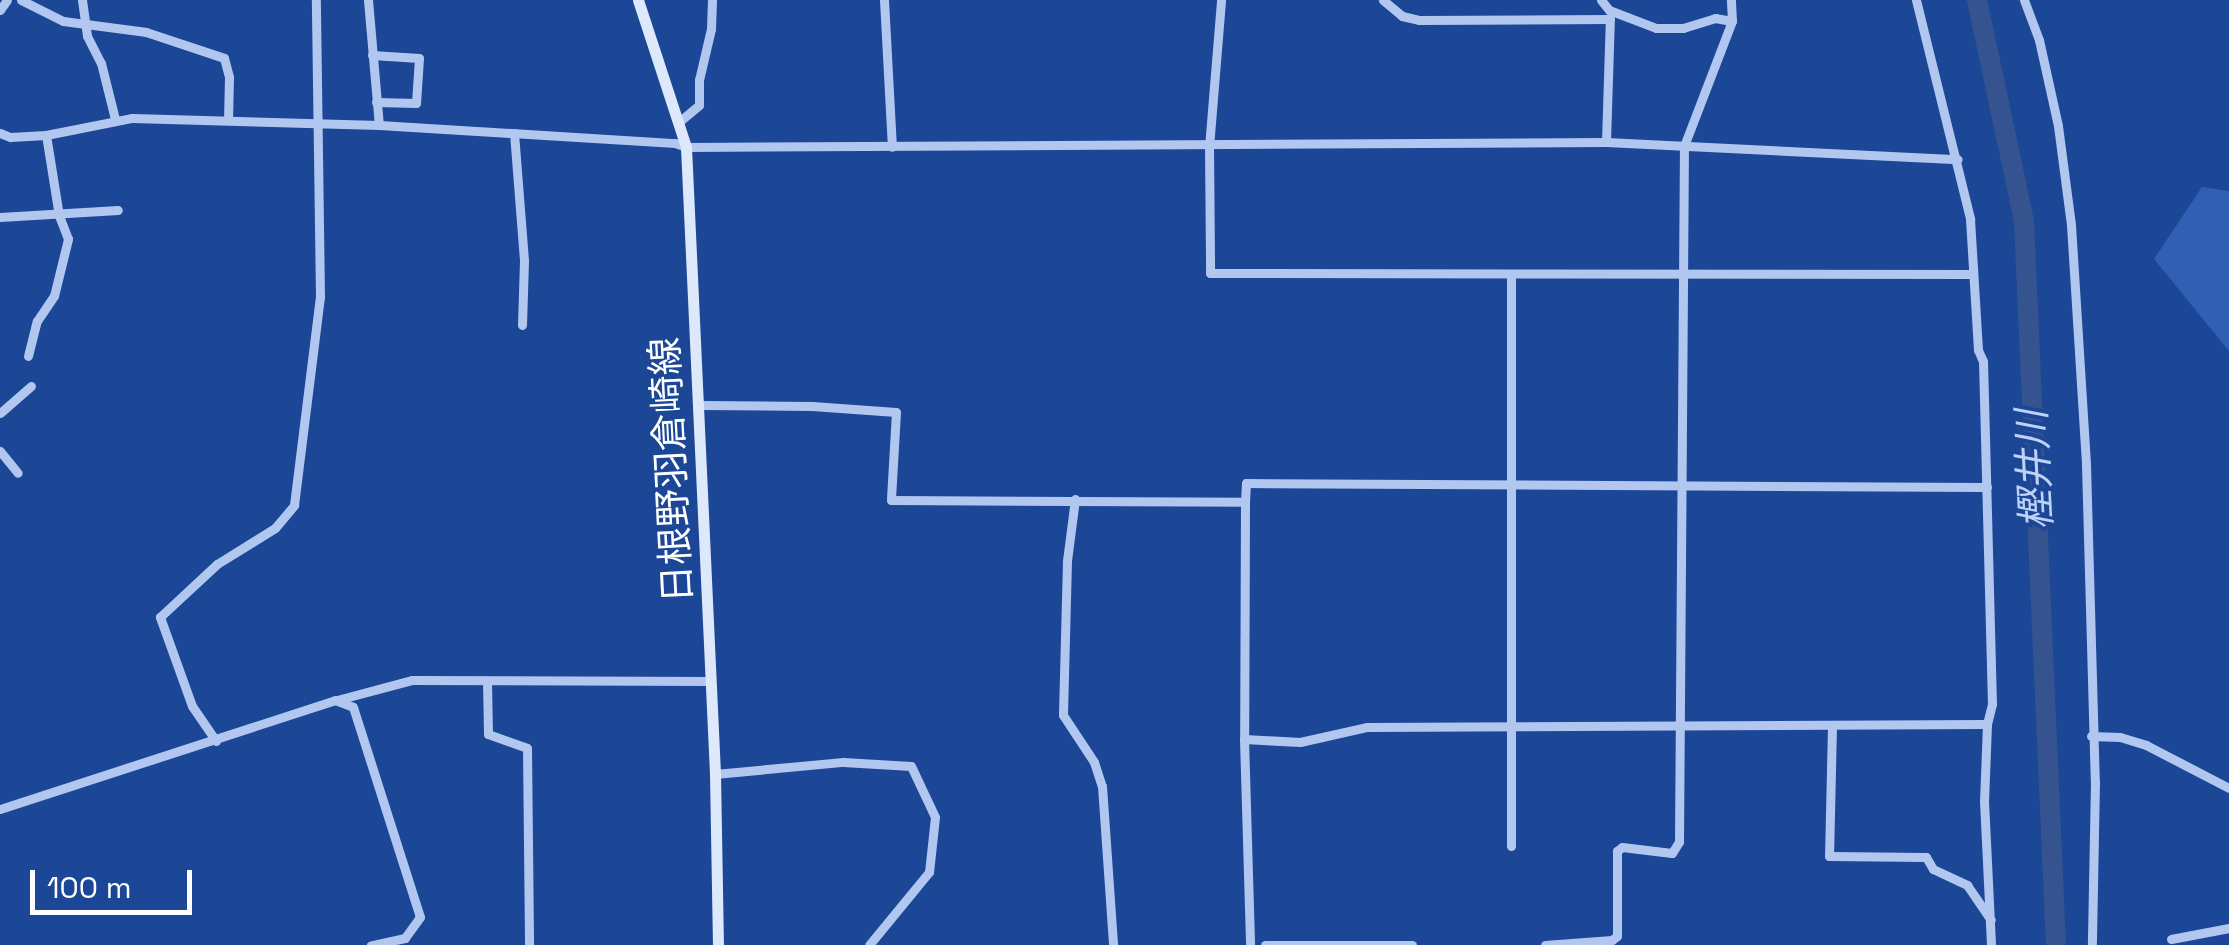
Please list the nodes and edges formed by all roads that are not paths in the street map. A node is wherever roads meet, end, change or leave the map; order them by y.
1 (7, 0) edge
2 (21, 0) edge
3 (82, 0) edge
4 (316, 0) edge
5 (368, 0) edge
6 (638, 0) edge
7 (712, 0) edge
8 (884, 0) edge
9 (1220, 0) edge
10 (1383, 0) edge
11 (1600, 0) edge
12 (1732, 0) edge
13 (1916, 0) edge
14 (2024, 0) edge
15 (0, 10) edge
16 (1610, 15) junction
17 (1732, 21) junction
18 (86, 25) junction
19 (372, 54) junction
20 (376, 102) junction
21 (115, 120) junction
22 (228, 120) junction
23 (680, 122) junction
24 (320, 123) junction
25 (378, 126) junction
26 (0, 133) edge
27 (514, 133) junction
28 (46, 135) junction
29 (1606, 142) junction
30 (1209, 146) junction
31 (1684, 146) junction
32 (686, 147) junction
33 (892, 147) junction
34 (1958, 159) junction
35 (118, 210) dead end
36 (0, 216) edge
37 (59, 216) junction
38 (1511, 274) junction
39 (1682, 274) junction
40 (1974, 274) junction
41 (522, 325) dead end
42 (28, 356) dead end
43 (30, 386) dead end
44 (700, 405) junction
45 (0, 413) edge
46 (0, 450) edge
47 (18, 473) dead end
48 (1510, 484) junction
49 (1683, 484) junction
50 (1987, 487) junction
51 (1075, 500) junction
52 (1245, 502) junction
53 (487, 680) junction
54 (711, 681) junction
55 (334, 700) junction
56 (1986, 724) junction
57 (1832, 726) junction
58 (1509, 728) junction
59 (1680, 728) junction
60 (2091, 736) junction
61 (1244, 739) junction
62 (216, 742) junction
63 (715, 774) junction
64 (2229, 788) edge
65 (0, 809) edge
66 (1511, 846) dead end
67 (1992, 922) junction
68 (2229, 928) edge
69 (2171, 939) dead end
70 (371, 945) edge
71 (529, 945) edge
72 (718, 945) edge
73 (869, 945) edge
74 (1113, 945) edge
75 (1250, 945) edge
76 (1265, 945) edge
77 (1412, 945) edge
78 (1545, 945) edge
79 (1991, 945) edge
80 (2092, 945) edge

1 - 15 street
2 - 18 street
3 - 18 street
4 - 24 street
5 - 19 street
6 - 23 main road, 日根野羽倉崎線
7 - 23 street
8 - 33 street
9 - 30 street
10 - 16 street
11 - 16 street
12 - 17 street
13 - 34 street
14 - 60 street
16 - 17 street
16 - 29 street
17 - 31 street
18 - 21 street
18 - 22 street
19 - 20 street
19 - 20 street
20 - 25 street
21 - 22 street
21 - 28 street
22 - 24 street
23 - 32 main road, 日根野羽倉崎線
24 - 25 street
24 - 62 street
25 - 27 street
26 - 28 street
27 - 32 street
27 - 41 street
28 - 37 street
29 - 30 street
29 - 31 street
30 - 33 street
30 - 38 street
31 - 34 street
31 - 39 street
32 - 33 street
32 - 44 main road, 日根野羽倉崎線
34 - 40 street
35 - 37 street
36 - 37 street
37 - 42 street
38 - 39 street
38 - 48 street
39 - 40 street
39 - 49 street
40 - 50 street
43 - 45 street
44 - 51 street
44 - 54 main road, 日根野羽倉崎線
46 - 47 street
48 - 49 street
48 - 52 street
48 - 58 street
49 - 50 street
49 - 59 street
50 - 56 street
51 - 52 street
51 - 74 street
52 - 61 street
53 - 54 street
53 - 55 street
53 - 71 street
54 - 63 main road, 日根野羽倉崎線
55 - 62 street
55 - 70 street
56 - 57 street
56 - 67 street
57 - 59 street
57 - 67 street
58 - 59 street
58 - 61 street
58 - 66 street
59 - 78 street
60 - 64 street
60 - 80 street
61 - 75 street
62 - 65 street
63 - 72 main road, 日根野羽倉崎線
63 - 73 street
67 - 79 street
68 - 69 street
76 - 77 street

